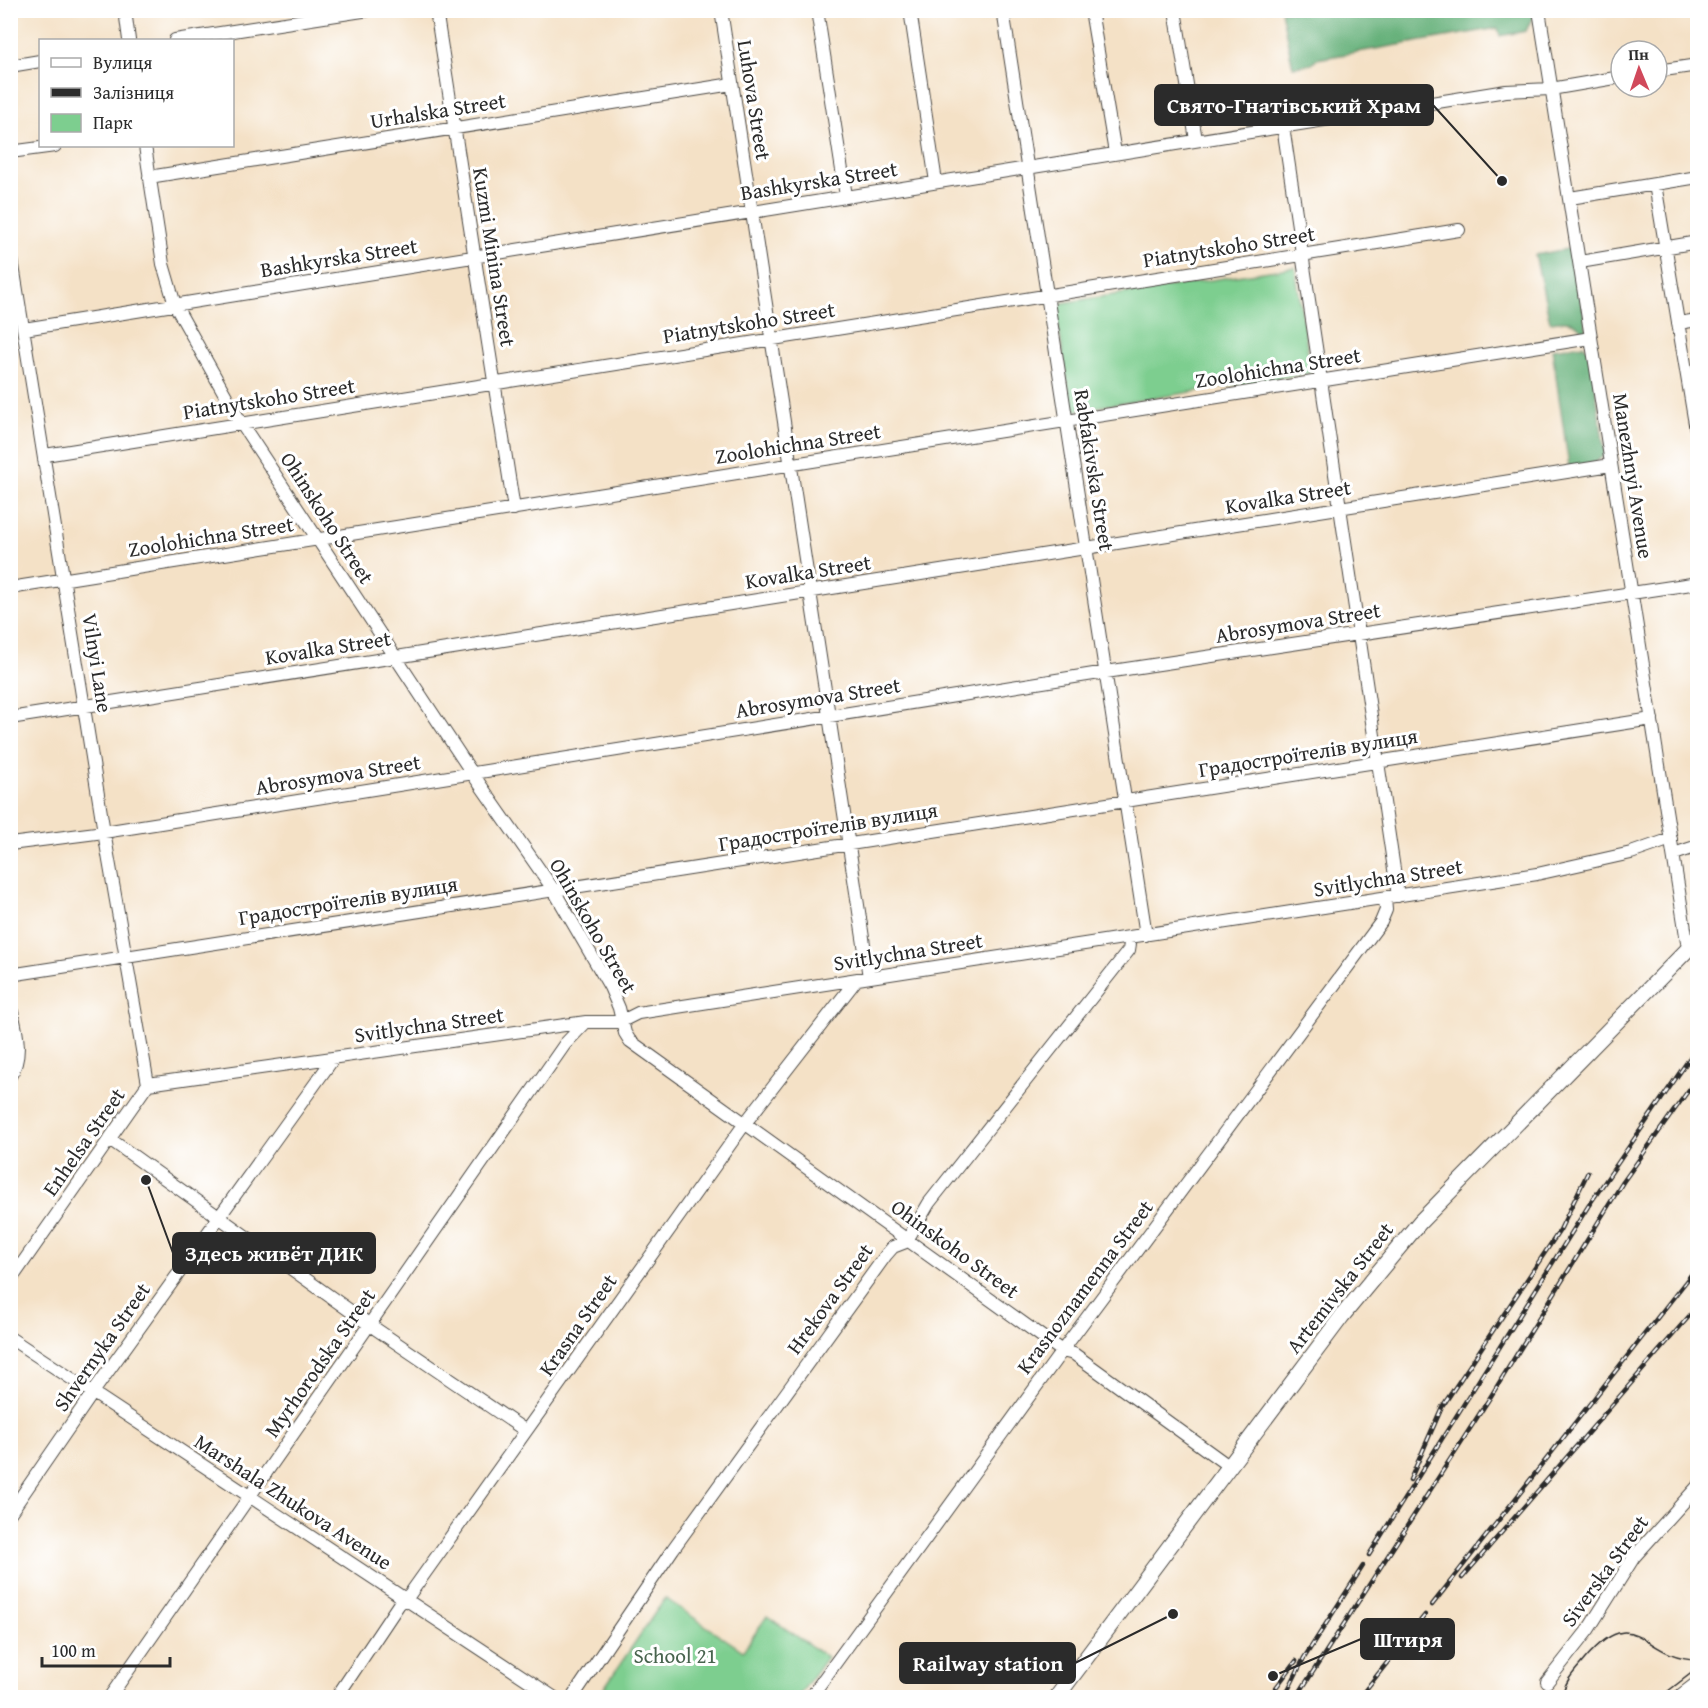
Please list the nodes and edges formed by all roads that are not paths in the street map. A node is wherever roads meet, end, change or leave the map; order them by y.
1 (124, 10) edge
2 (369, 10) edge
3 (436, 10) edge
4 (721, 10) edge
5 (817, 10) edge
6 (910, 10) edge
7 (1003, 10) edge
8 (1091, 10) edge
9 (1175, 10) edge
10 (1539, 10) edge
11 (129, 39) edge
12 (181, 39) edge
13 (39, 61) edge
14 (1698, 64) edge
15 (10, 66) edge
16 (1669, 69) edge
17 (1609, 79) edge
18 (732, 84) junction
19 (1551, 89) junction
20 (1283, 126) junction
21 (454, 128) junction
22 (1196, 141) junction
23 (48, 147) edge
24 (145, 147) edge
25 (10, 152) edge
26 (1115, 153) junction
27 (1027, 166) junction
28 (150, 177) junction
29 (1698, 177) edge
30 (936, 182) junction
31 (1655, 184) junction
32 (846, 196) junction
33 (1570, 198) junction
34 (752, 211) junction
35 (1459, 230) dead end
36 (1698, 243) edge
37 (10, 247) edge
38 (1666, 248) junction
39 (475, 255) junction
40 (1303, 255) junction
41 (1580, 262) junction
42 (1047, 296) junction
43 (175, 305) junction
44 (1698, 320) edge
45 (1678, 324) junction
46 (24, 329) junction
47 (1591, 338) junction
48 (771, 340) junction
49 (1321, 381) junction
50 (494, 382) junction
51 (1693, 388) edge
52 (1067, 421) junction
53 (241, 423) junction
54 (1698, 442) edge
55 (45, 455) junction
56 (790, 465) junction
57 (1611, 465) junction
58 (1340, 508) junction
59 (514, 509) junction
60 (318, 539) junction
61 (1086, 548) junction
62 (64, 580) junction
63 (1698, 583) edge
64 (10, 588) edge
65 (810, 592) junction
66 (1632, 593) junction
67 (1359, 634) junction
68 (395, 657) junction
69 (1106, 672) junction
70 (84, 706) junction
71 (829, 716) junction
72 (10, 718) edge
73 (1652, 719) junction
74 (1378, 762) junction
75 (472, 773) junction
76 (1126, 801) junction
77 (104, 832) junction
78 (1671, 839) junction
79 (10, 844) edge
80 (848, 844) junction
81 (1698, 846) edge
82 (1674, 854) junction
83 (553, 890) junction
84 (1391, 897) junction
85 (1146, 935) junction
86 (1131, 937) junction
87 (1693, 944) edge
88 (125, 956) junction
89 (10, 975) edge
90 (863, 978) junction
91 (10, 1003) edge
92 (586, 1022) junction
93 (621, 1022) junction
94 (333, 1059) junction
95 (10, 1076) edge
96 (148, 1084) junction
97 (746, 1122) junction
98 (111, 1140) junction
99 (219, 1217) junction
100 (908, 1239) junction
101 (10, 1281) edge
102 (370, 1325) junction
103 (10, 1338) edge
104 (1062, 1351) junction
105 (92, 1394) junction
106 (526, 1431) junction
107 (1230, 1467) junction
108 (1698, 1486) edge
109 (250, 1497) junction
110 (10, 1513) edge
111 (405, 1599) junction
112 (1547, 1682) dead end
113 (1698, 1682) edge
114 (109, 1698) edge
115 (336, 1698) edge
116 (555, 1698) edge
117 (572, 1698) edge
118 (810, 1698) edge
119 (1056, 1698) edge
120 (1677, 1698) edge

1 - 11 street
2 - 12 street
3 - 21 street, Kuzmi Minina Street
4 - 18 street, Luhova Street
5 - 32 street
6 - 30 street
7 - 27 street, Rabfakivska Street
8 - 26 street
9 - 22 street
10 - 19 street, Manezhnyi Avenue
13 - 15 street
14 - 16 street
17 - 19 street, Bashkyrska Street
18 - 21 street, Urhalska Street
18 - 34 street, Luhova Street
19 - 20 street, Bashkyrska Street
19 - 33 street, Manezhnyi Avenue
20 - 22 street, Bashkyrska Street
20 - 40 street
21 - 28 street, Urhalska Street
21 - 39 street, Kuzmi Minina Street
22 - 26 street, Bashkyrska Street
23 - 25 street
24 - 28 street, Ohinskoho Street
26 - 27 street, Bashkyrska Street
27 - 30 street, Bashkyrska Street
27 - 42 street, Rabfakivska Street
28 - 43 street, Ohinskoho Street
29 - 31 street
30 - 32 street, Bashkyrska Street
31 - 33 street
31 - 38 street
32 - 34 street, Bashkyrska Street
33 - 41 street, Manezhnyi Avenue
34 - 39 street, Bashkyrska Street
34 - 48 street, Luhova Street
35 - 40 street, Piatnytskoho Street
36 - 38 street
37 - 46 street, Vilnyi Lane
38 - 41 street
38 - 45 street
39 - 43 street, Bashkyrska Street
39 - 50 street, Kuzmi Minina Street
40 - 42 street, Piatnytskoho Street
40 - 49 street
41 - 47 street, Manezhnyi Avenue
42 - 48 street, Piatnytskoho Street
42 - 52 street, Rabfakivska Street
43 - 46 street, Bashkyrska Street
43 - 53 street, Ohinskoho Street
44 - 45 street
45 - 51 street
46 - 55 street, Vilnyi Lane
47 - 49 street, Zoolohichna Street
47 - 57 street, Manezhnyi Avenue
48 - 50 street, Piatnytskoho Street
48 - 56 street, Luhova Street
49 - 52 street, Zoolohichna Street
49 - 58 street
50 - 53 street, Piatnytskoho Street
50 - 59 street, Kuzmi Minina Street
51 - 54 street
52 - 56 street, Zoolohichna Street
52 - 61 street, Rabfakivska Street
53 - 55 street, Piatnytskoho Street
53 - 60 street, Ohinskoho Street
55 - 62 street, Vilnyi Lane
56 - 59 street, Zoolohichna Street
56 - 65 street, Luhova Street
57 - 58 street, Kovalka Street
57 - 66 street, Manezhnyi Avenue
58 - 61 street, Kovalka Street
58 - 67 street
59 - 60 street, Zoolohichna Street
60 - 62 street, Zoolohichna Street
60 - 68 street, Ohinskoho Street
61 - 65 street, Kovalka Street
61 - 69 street, Rabfakivska Street
62 - 64 street, Zoolohichna Street
62 - 70 street, Vilnyi Lane
63 - 66 street, Abrosymova Street
65 - 68 street, Kovalka Street
65 - 71 street, Luhova Street
66 - 67 street, Abrosymova Street
66 - 73 street, Manezhnyi Avenue
67 - 69 street, Abrosymova Street
67 - 74 street
68 - 70 street, Kovalka Street
68 - 75 street, Ohinskoho Street
69 - 71 street, Abrosymova Street
69 - 76 street, Rabfakivska Street
70 - 72 street, Kovalka Street
70 - 77 street, Vilnyi Lane
71 - 75 street, Abrosymova Street
71 - 80 street, Luhova Street
73 - 74 street, Градостроїтелiв вулиця
73 - 78 street, Manezhnyi Avenue
74 - 76 street, Градостроїтелiв вулиця
74 - 84 street
75 - 77 street, Abrosymova Street
75 - 83 street, Ohinskoho Street
76 - 80 street, Градостроїтелiв вулиця
76 - 85 street, Rabfakivska Street
77 - 79 street, Abrosymova Street
77 - 88 street, Vilnyi Lane
78 - 82 street, Manezhnyi Avenue
78 - 84 street, Svitlychna Street
80 - 83 street, Градостроїтелiв вулиця
80 - 90 street, Luhova Street
81 - 82 street
82 - 87 street, Manezhnyi Avenue
83 - 88 street, Градостроїтелiв вулиця
83 - 93 street, Ohinskoho Street
84 - 85 street, Svitlychna Street
84 - 104 street, Krasnoznamenna Street
85 - 86 street, Svitlychna Street
86 - 90 street, Svitlychna Street
86 - 100 street, Hrekova Street
87 - 107 main road, Artemivska Street
88 - 89 street, Градостроїтелiв вулиця
88 - 96 street, Vilnyi Lane
90 - 93 street, Svitlychna Street
90 - 97 street, Krasna Street
91 - 95 street
92 - 93 street, Svitlychna Street
92 - 94 street, Svitlychna Street
92 - 102 street, Myrhorodska Street
93 - 97 street, Ohinskoho Street
94 - 96 street, Svitlychna Street
94 - 99 street, Shvernyka Street
96 - 98 street, Enhelsa Street
97 - 100 street, Ohinskoho Street
97 - 106 street, Krasna Street
98 - 99 street
98 - 101 street, Enhelsa Street
99 - 102 street
99 - 105 street, Shvernyka Street
100 - 104 street, Ohinskoho Street
100 - 117 street, Hrekova Street
102 - 106 street
102 - 109 street, Myrhorodska Street
103 - 105 street, Marshala Zhukova Avenue
104 - 107 street, Ohinskoho Street
104 - 118 street, Krasnoznamenna Street
105 - 109 street, Marshala Zhukova Avenue
105 - 110 street, Shvernyka Street
106 - 111 street, Krasna Street
107 - 119 main road, Artemivska Street
108 - 112 street, Siverska Street
109 - 111 street, Marshala Zhukova Avenue
109 - 114 street, Myrhorodska Street
111 - 115 street, Krasna Street
111 - 116 street, Marshala Zhukova Avenue
113 - 120 street

